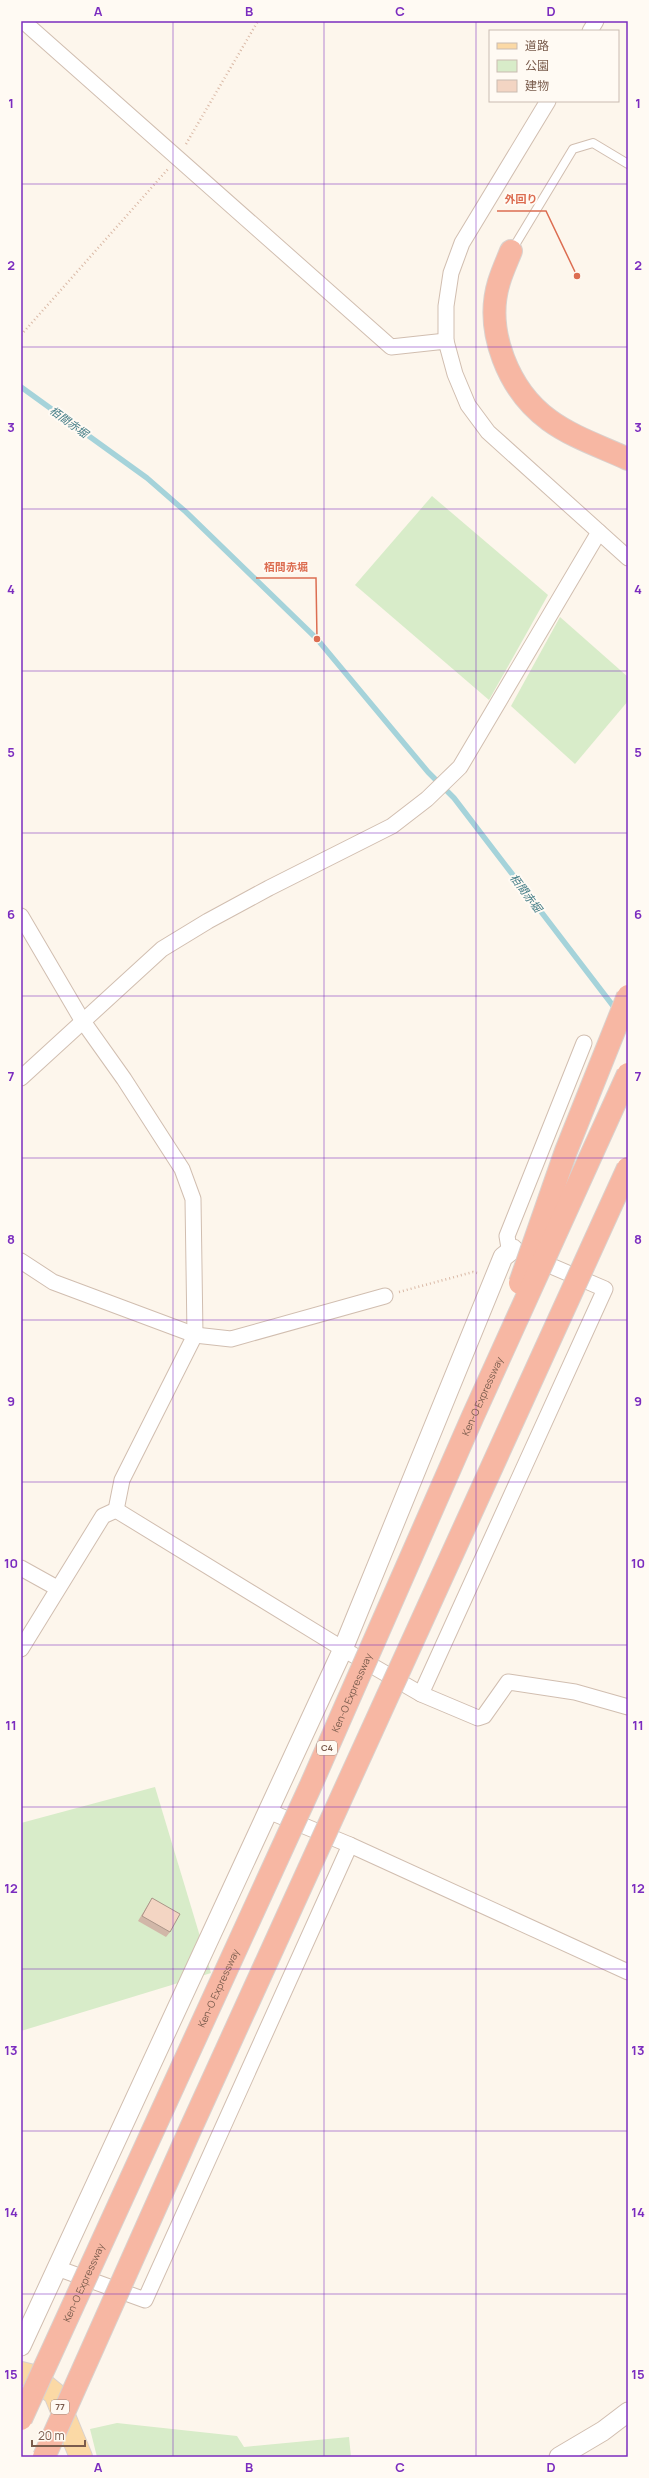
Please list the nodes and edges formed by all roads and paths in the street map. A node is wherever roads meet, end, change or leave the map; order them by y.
1 (23, 21) edge
2 (258, 21) edge
3 (596, 21) edge
4 (591, 30) edge
5 (547, 102) edge
6 (178, 158) junction
7 (628, 164) edge
8 (512, 251) joint
9 (21, 335) edge
10 (446, 341) junction
11 (628, 459) edge
12 (599, 532) junction
13 (628, 558) edge
14 (21, 916) edge
15 (628, 996) edge
16 (82, 1020) junction
17 (584, 1043) dead end
18 (628, 1074) edge
19 (21, 1078) edge
20 (628, 1168) edge
21 (514, 1249) junction
22 (21, 1261) edge
23 (494, 1278) junction
24 (385, 1296) joint
25 (195, 1335) junction
26 (474, 1416) junction
27 (116, 1510) junction
28 (21, 1568) edge
29 (57, 1588) junction
30 (21, 1649) edge
31 (343, 1650) junction
32 (421, 1694) junction
33 (628, 1707) edge
34 (268, 1811) junction
35 (350, 1845) junction
36 (628, 1972) edge
37 (57, 2268) junction
38 (21, 2346) edge
39 (21, 2373) edge
40 (628, 2412) edge
41 (21, 2419) edge
42 (44, 2457) edge
43 (81, 2457) edge
44 (560, 2457) edge

1 - 6 street
2 - 6 path
3 - 4 street
5 - 10 street
6 - 9 path
6 - 10 street
7 - 8 lane
8 - 11 highway
10 - 12 street
12 - 13 street
12 - 16 street
14 - 16 street
15 - 26 highway, bridge
16 - 19 street
16 - 25 street
17 - 21 street
18 - 26 highway, Ken-O Expressway / C4, bridge
20 - 42 highway, bridge
21 - 23 street
21 - 32 street
22 - 25 street
23 - 24 path
23 - 31 street
24 - 25 street
25 - 27 street
26 - 41 highway, Ken-O Expressway / C4, bridge
27 - 29 street
27 - 31 street
28 - 29 street
29 - 30 street
31 - 32 street
31 - 34 street
32 - 33 street
34 - 35 street
34 - 37 street
35 - 36 street
35 - 37 street
37 - 38 street
39 - 43 main road, 77
40 - 44 street

